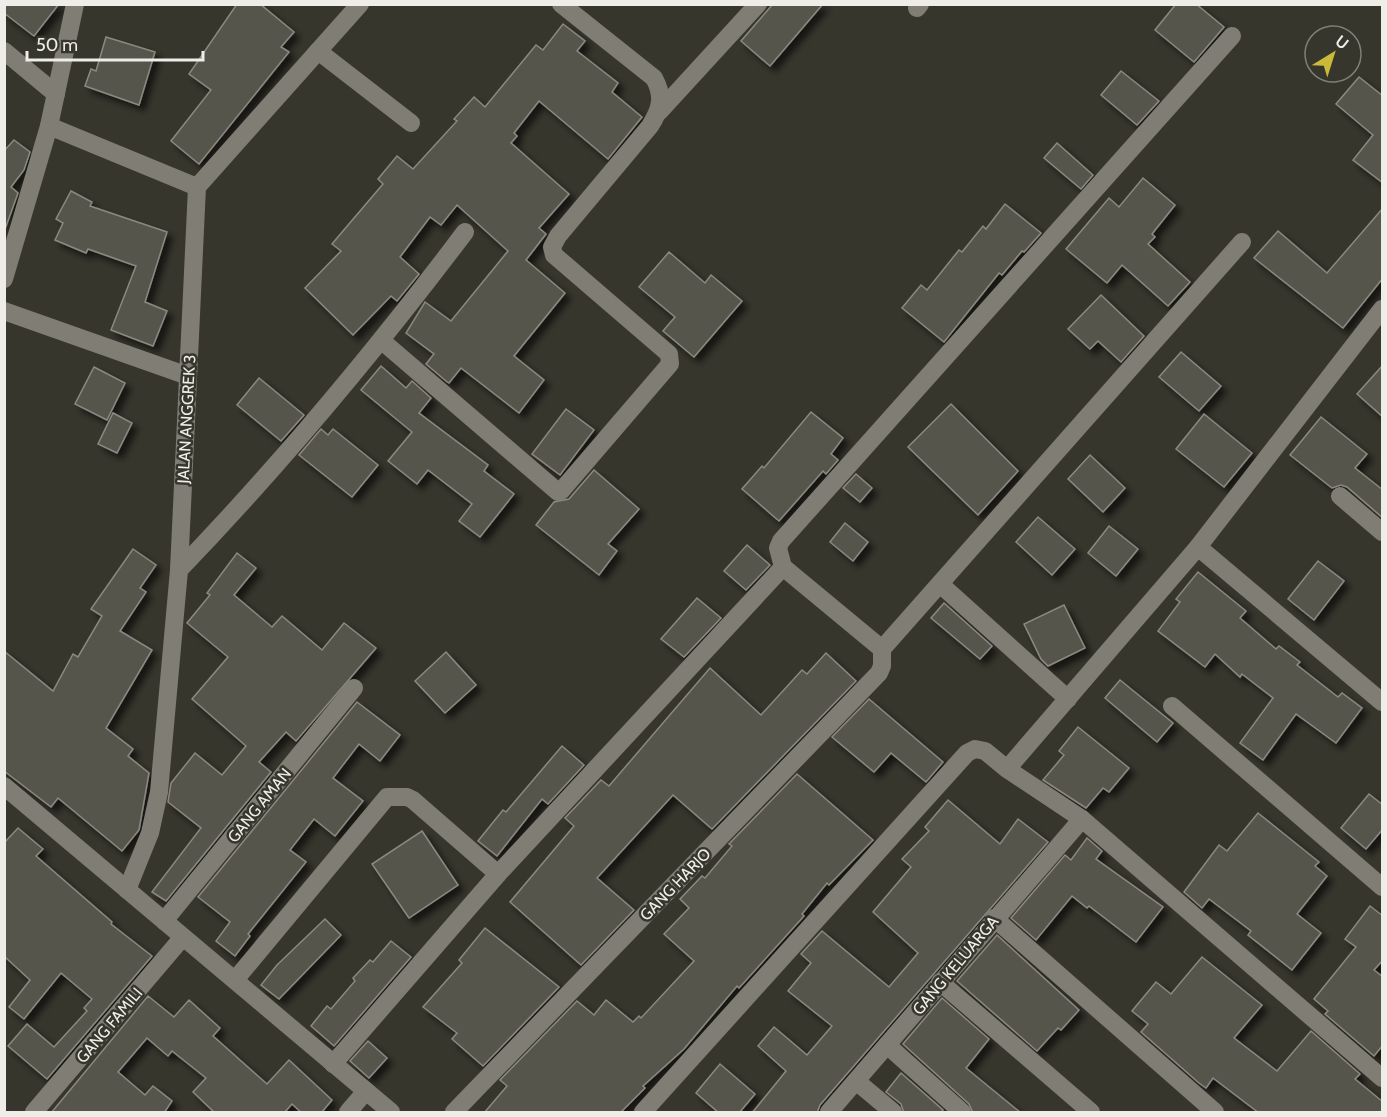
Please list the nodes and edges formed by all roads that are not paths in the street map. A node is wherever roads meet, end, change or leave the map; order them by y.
1 (75, 4) edge
2 (360, 4) edge
3 (561, 4) edge
4 (758, 4) edge
5 (1232, 36) dead end
6 (4, 51) edge
7 (318, 51) junction
8 (56, 94) junction
9 (659, 112) junction
10 (411, 123) dead end
11 (49, 126) junction
12 (197, 187) junction
13 (465, 232) dead end
14 (1242, 242) dead end
15 (6, 272) edge
16 (1383, 309) edge
17 (4, 311) edge
18 (382, 341) junction
19 (188, 376) junction
20 (1340, 496) dead end
21 (1383, 532) edge
22 (1198, 547) junction
23 (783, 567) junction
24 (179, 570) junction
25 (940, 584) junction
26 (882, 649) junction
27 (354, 688) dead end
28 (1068, 699) junction
29 (1383, 702) edge
30 (1172, 706) dead end
31 (1007, 769) junction
32 (4, 786) edge
33 (1082, 819) junction
34 (498, 874) junction
35 (1383, 887) edge
36 (127, 890) junction
37 (994, 918) junction
38 (164, 921) junction
39 (183, 937) junction
40 (235, 980) junction
41 (940, 982) junction
42 (886, 1045) junction
43 (333, 1064) junction
44 (1383, 1078) edge
45 (856, 1081) junction
46 (366, 1091) junction
47 (34, 1113) edge
48 (348, 1113) edge
49 (391, 1113) edge
50 (454, 1113) edge
51 (643, 1113) edge
52 (829, 1113) edge
53 (893, 1113) edge
54 (962, 1113) edge
55 (1091, 1113) edge
56 (1215, 1113) edge

1 - 8 street
2 - 7 street
3 - 9 street
4 - 9 street
5 - 23 street
6 - 8 street
7 - 10 street
7 - 12 street
8 - 11 street
9 - 18 street
11 - 12 street
11 - 15 street
12 - 19 street, JALAN ANGGREK 3
13 - 18 street
14 - 25 street
16 - 22 street
17 - 19 street
18 - 24 street
19 - 24 street, JALAN ANGGREK 3
20 - 21 street
22 - 28 street
22 - 29 street
23 - 26 street
23 - 34 street
24 - 36 street, JALAN ANGGREK 3
25 - 26 street
25 - 28 street
26 - 50 street, GANG HARJO
27 - 38 street, GANG AMAN
28 - 31 street
30 - 35 street
31 - 33 street
31 - 51 street
32 - 36 street
33 - 37 street, GANG KELUARGA
33 - 44 street
34 - 40 street
34 - 43 street
36 - 38 street
37 - 41 street, GANG KELUARGA
37 - 56 street
38 - 39 street
39 - 40 street
39 - 47 street, GANG FAMILI
40 - 43 street
41 - 42 street, GANG KELUARGA
41 - 55 street
42 - 45 street, GANG KELUARGA
42 - 54 street
43 - 46 street
45 - 52 street, GANG KELUARGA
45 - 53 street
46 - 48 street
46 - 49 street

